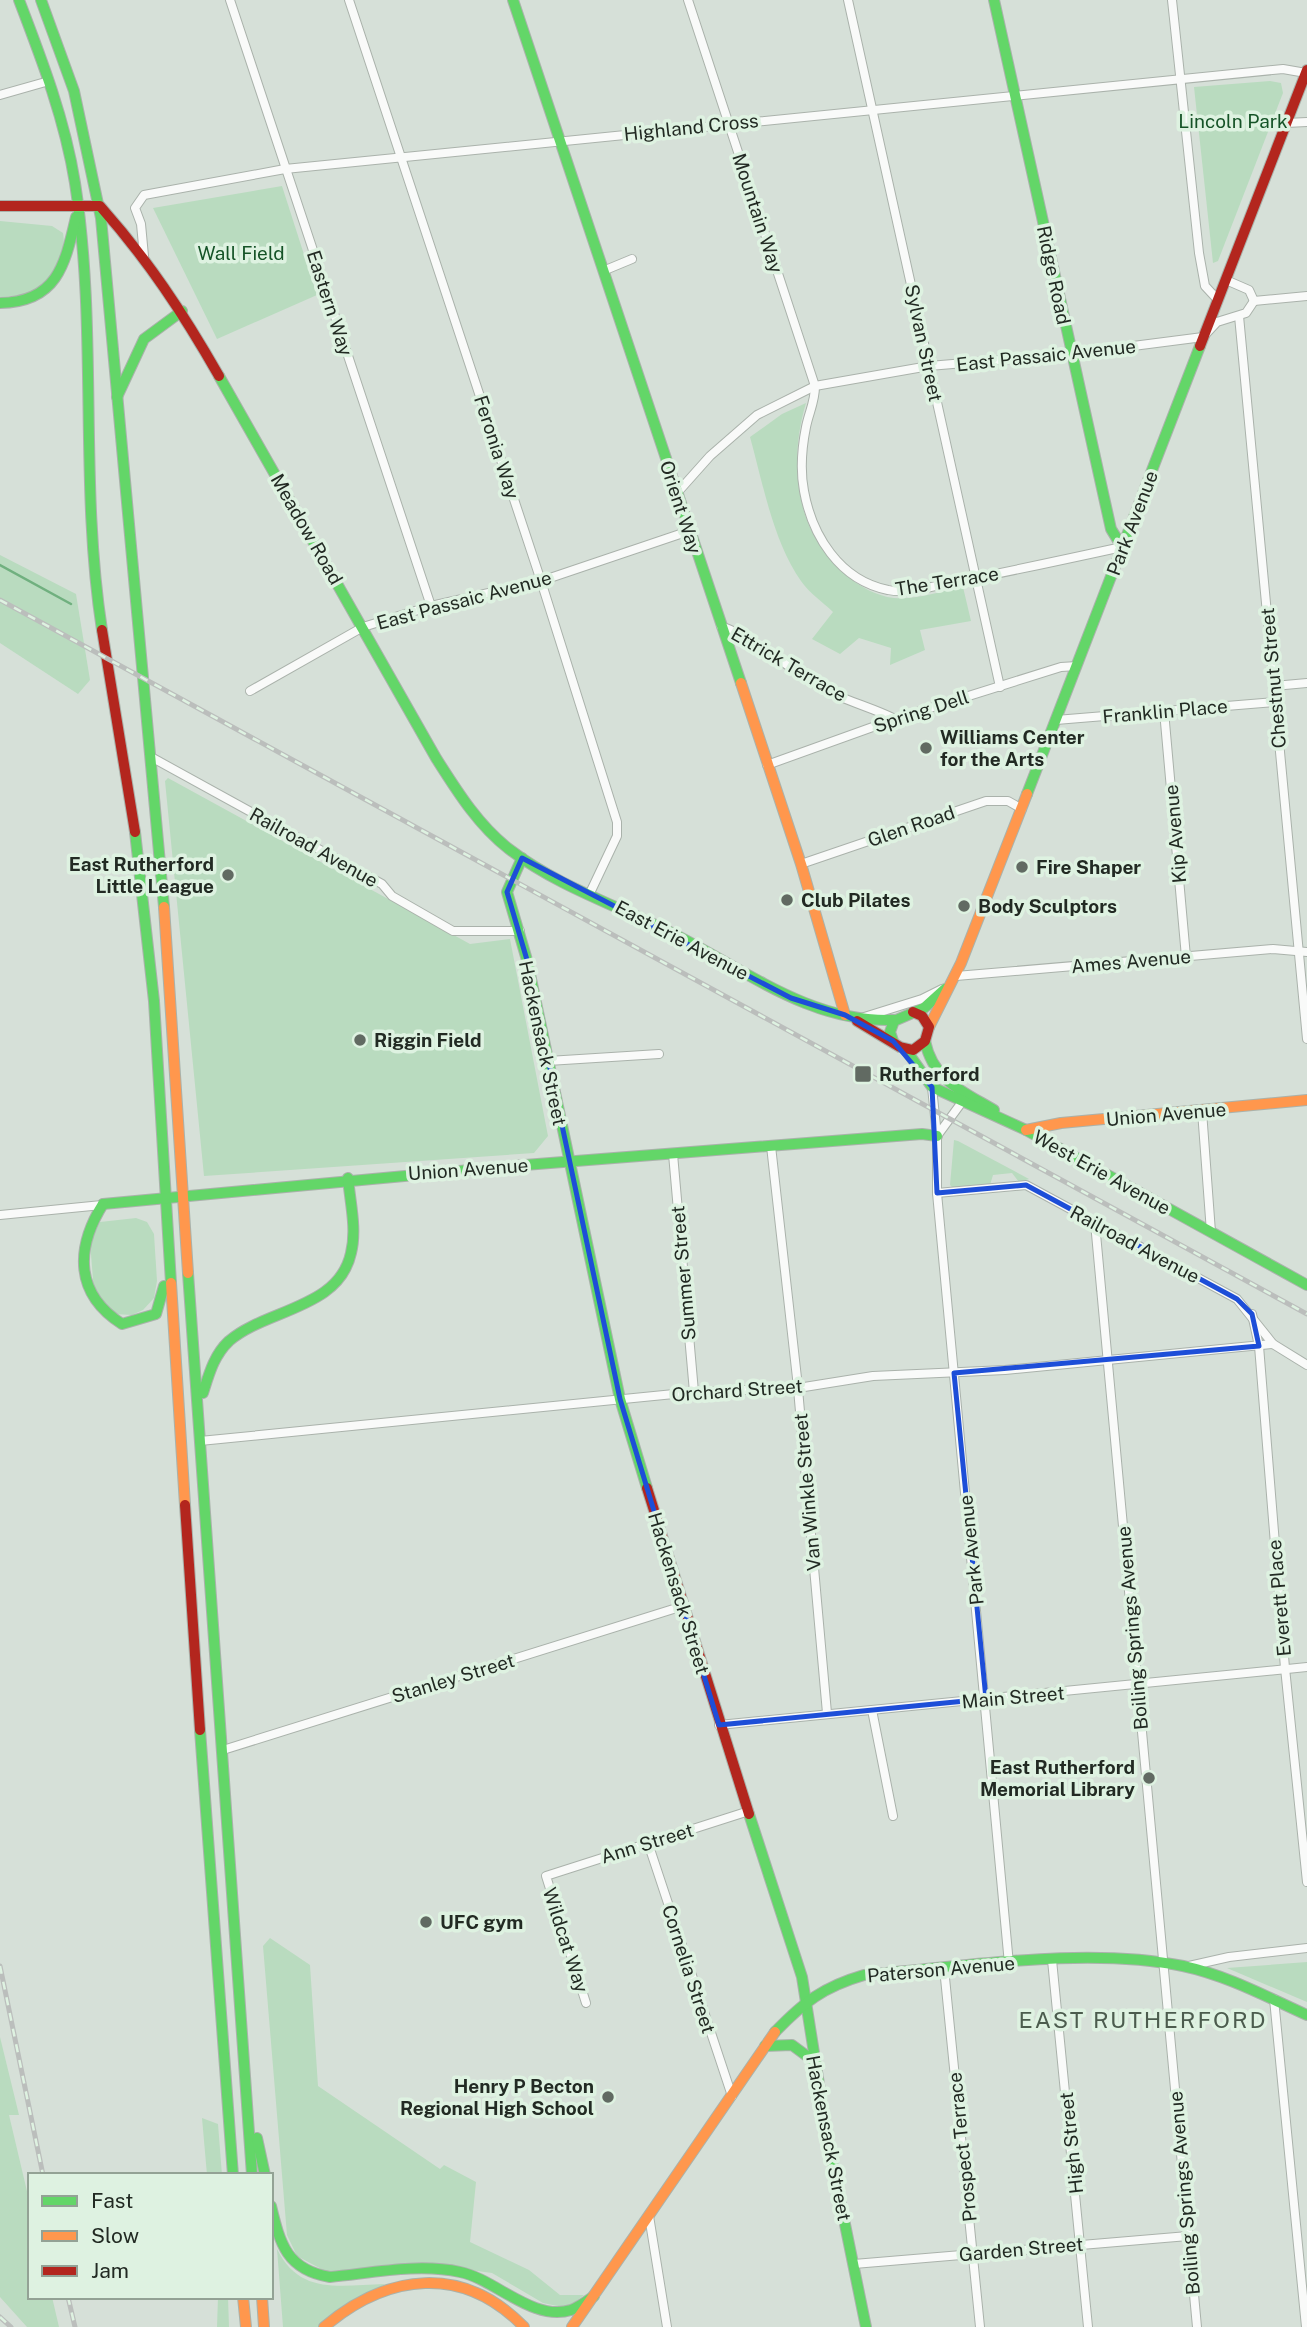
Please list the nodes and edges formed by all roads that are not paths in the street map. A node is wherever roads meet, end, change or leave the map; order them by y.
1 (19, 0) edge
2 (41, 0) edge
3 (230, 0) edge
4 (349, 0) edge
5 (513, 0) edge
6 (688, 0) edge
7 (848, 0) edge
8 (994, 0) edge
9 (1172, 0) edge
10 (1306, 71) edge
11 (1181, 79) junction
12 (49, 81) junction
13 (0, 95) edge
14 (1015, 95) junction
15 (873, 109) junction
16 (1307, 122) edge
17 (729, 123) junction
18 (1286, 123) junction
19 (560, 140) junction
20 (400, 155) junction
21 (285, 169) junction
22 (89, 205) junction
23 (0, 206) edge
24 (144, 256) junction
25 (632, 260) dead end
26 (603, 271) junction
27 (1226, 280) junction
28 (1307, 296) edge
29 (1218, 300) junction
30 (1254, 301) junction
31 (0, 303) edge
32 (182, 311) junction
33 (1239, 316) junction
34 (1203, 337) junction
35 (1071, 354) junction
36 (929, 366) junction
37 (815, 386) junction
38 (117, 398) junction
39 (677, 494) junction
40 (689, 531) junction
41 (1122, 547) junction
42 (976, 578) junction
43 (541, 581) junction
44 (431, 607) junction
45 (721, 626) junction
46 (363, 627) junction
47 (1077, 666) junction
48 (1307, 683) edge
49 (1274, 686) junction
50 (1000, 687) junction
51 (250, 691) dead end
52 (1275, 702) junction
53 (1164, 711) junction
54 (895, 719) junction
55 (1056, 720) junction
56 (149, 755) junction
57 (766, 765) junction
58 (1021, 809) junction
59 (522, 858) junction
60 (801, 864) junction
61 (590, 893) junction
62 (520, 931) junction
63 (1303, 952) edge
64 (1186, 957) junction
65 (956, 976) junction
66 (948, 985) junction
67 (913, 1012) junction
68 (845, 1015) junction
69 (861, 1018) junction
70 (894, 1020) junction
71 (929, 1027) junction
72 (1307, 1039) edge
73 (893, 1041) junction
74 (925, 1041) junction
75 (906, 1050) junction
76 (659, 1054) dead end
77 (548, 1061) junction
78 (932, 1087) junction
79 (1307, 1100) edge
80 (962, 1102) junction
81 (1202, 1111) junction
82 (1026, 1130) junction
83 (937, 1136) junction
84 (771, 1146) junction
85 (673, 1154) junction
86 (568, 1163) junction
87 (348, 1178) junction
88 (937, 1193) junction
89 (183, 1197) junction
90 (165, 1198) junction
91 (103, 1204) junction
92 (0, 1215) edge
93 (1095, 1223) junction
94 (1211, 1232) junction
95 (168, 1260) junction
96 (1307, 1285) edge
97 (1252, 1314) junction
98 (1273, 1344) junction
99 (1259, 1346) junction
100 (1109, 1360) junction
101 (1307, 1365) edge
102 (954, 1373) junction
103 (797, 1388) junction
104 (694, 1392) junction
105 (620, 1399) junction
106 (199, 1419) junction
107 (200, 1441) junction
108 (683, 1606) junction
109 (1307, 1667) edge
110 (1285, 1668) junction
111 (1137, 1685) junction
112 (986, 1699) junction
113 (872, 1710) junction
114 (827, 1713) junction
115 (719, 1725) junction
116 (223, 1750) junction
117 (749, 1811) junction
118 (894, 1816) dead end
119 (648, 1843) junction
120 (546, 1876) joint
121 (1307, 1882) edge
122 (1307, 1948) edge
123 (1052, 1959) junction
124 (1009, 1964) junction
125 (1163, 1964) junction
126 (1186, 1967) junction
127 (944, 1968) junction
128 (1274, 1999) junction
129 (804, 2001) junction
130 (586, 2003) dead end
131 (1307, 2015) edge
132 (765, 2046) junction
133 (815, 2062) junction
134 (246, 2083) junction
135 (732, 2096) junction
136 (233, 2173) edge
137 (252, 2173) edge
138 (265, 2173) edge
139 (273, 2214) edge
140 (649, 2217) junction
141 (1188, 2236) junction
142 (1080, 2245) junction
143 (972, 2253) junction
144 (854, 2264) junction
145 (594, 2296) junction
146 (243, 2299) edge
147 (262, 2299) edge
148 (246, 2327) edge
149 (264, 2327) edge
150 (324, 2327) edge
151 (524, 2327) edge
152 (572, 2327) edge
153 (667, 2327) edge
154 (866, 2327) edge
155 (980, 2327) edge
156 (1088, 2327) edge
157 (1197, 2327) edge
158 (1306, 2327) edge

1 - 12 main road
2 - 22 main road
3 - 21 street, Eastern Way
4 - 20 street, Feronia Way
5 - 19 main road, Orient Way
6 - 17 street, Mountain Way
7 - 15 street, Sylvan Street
8 - 14 main road, Ridge Road
9 - 11 street
10 - 11 street, Highland Cross
10 - 18 main road, Park Avenue
11 - 14 street, Highland Cross
11 - 29 street
12 - 13 street
12 - 22 main road
14 - 15 street, Highland Cross
14 - 35 main road, Ridge Road
15 - 17 street, Highland Cross
15 - 36 street, Sylvan Street
16 - 18 street
17 - 19 street, Highland Cross
17 - 37 street, Mountain Way
18 - 27 main road, Park Avenue
19 - 20 street, Highland Cross
19 - 26 main road, Orient Way
20 - 21 street, Highland Cross
20 - 43 street, Feronia Way
21 - 24 street, Highland Cross
21 - 44 street, Eastern Way
22 - 23 main road
22 - 24 main road, Meadow Road
22 - 31 main road
22 - 38 main road
22 - 90 main road
24 - 32 main road, Meadow Road
25 - 26 street
26 - 39 main road, Orient Way
27 - 29 main road, Park Avenue
27 - 30 street
28 - 30 street
29 - 34 main road, Park Avenue
30 - 33 street
32 - 38 main road
32 - 46 main road, Meadow Road
33 - 34 street
33 - 49 street, Chestnut Street
34 - 35 street, East Passaic Avenue
34 - 41 main road, Park Avenue
35 - 36 street, East Passaic Avenue
35 - 41 main road, Ridge Road
36 - 37 street, East Passaic Avenue
36 - 42 street, Sylvan Street
37 - 39 street, East Passaic Avenue
37 - 42 street, The Terrace
38 - 56 main road
39 - 40 main road, Orient Way
40 - 43 street, East Passaic Avenue
40 - 45 main road, Orient Way
41 - 42 street, The Terrace
41 - 47 main road, Park Avenue
42 - 50 street, Sylvan Street
43 - 44 street, East Passaic Avenue
43 - 61 street, Feronia Way
44 - 46 street, East Passaic Avenue
45 - 54 street, Ettrick Terrace
45 - 57 main road, Orient Way
46 - 51 street, East Passaic Avenue
46 - 59 main road, Meadow Road
47 - 50 street, Spring Dell
47 - 55 main road, Park Avenue
48 - 49 street
49 - 52 street, Chestnut Street
50 - 54 street, Spring Dell
52 - 53 street, Franklin Place
52 - 63 street, Chestnut Street
53 - 55 street, Franklin Place
53 - 64 street, Kip Avenue
54 - 57 street, Spring Dell
55 - 58 main road, Park Avenue
56 - 62 street, Railroad Avenue
56 - 89 main road
57 - 60 main road, Orient Way
58 - 60 street, Glen Road
58 - 65 main road, Park Avenue
59 - 61 main road, East Erie Avenue
59 - 62 main road, Hackensack Street
60 - 68 main road, Orient Way
61 - 68 main road, East Erie Avenue
62 - 77 main road, Hackensack Street
63 - 64 street, Ames Avenue
63 - 72 street, Chestnut Street
64 - 65 street, Ames Avenue
65 - 66 main road, Park Avenue
65 - 71 main road, Park Avenue
66 - 67 main road, Park Avenue
66 - 69 street
67 - 70 main road
67 - 71 main road
68 - 69 main road, East Erie Avenue
68 - 73 main road, East Erie Avenue
69 - 70 main road, East Erie Avenue
70 - 73 main road
71 - 74 main road
73 - 75 main road
74 - 75 main road
74 - 82 main road
75 - 78 main road, West Erie Avenue
76 - 77 street
77 - 86 main road, Hackensack Street
78 - 80 main road, West Erie Avenue
78 - 83 street, Park Avenue
79 - 81 main road, Union Avenue
80 - 82 main road, West Erie Avenue
80 - 83 street
81 - 82 main road, Union Avenue
81 - 94 street
82 - 94 main road, West Erie Avenue
83 - 84 main road, Union Avenue
83 - 88 street, Park Avenue
84 - 85 main road, Union Avenue
84 - 103 street, Van Winkle Street
85 - 86 main road, Union Avenue
85 - 104 street, Summer Street
86 - 87 main road, Union Avenue
86 - 105 main road, Hackensack Street
87 - 89 main road, Union Avenue
87 - 106 main road
88 - 93 street, Railroad Avenue
88 - 102 street, Park Avenue
89 - 90 main road, Union Avenue
89 - 106 main road
90 - 91 main road, Union Avenue
90 - 95 main road
91 - 92 street, Union Avenue
91 - 95 main road
93 - 97 street, Railroad Avenue
93 - 100 street, Boiling Springs Avenue
94 - 96 main road, West Erie Avenue
95 - 136 main road
97 - 98 street, Railroad Avenue
97 - 99 street, Everett Place
98 - 99 street, Orchard Street
98 - 101 street, Railroad Avenue
99 - 100 street, Orchard Street
99 - 110 street, Everett Place
100 - 102 street, Orchard Street
100 - 111 street, Boiling Springs Avenue
102 - 103 street, Orchard Street
102 - 112 street, Park Avenue
103 - 104 street, Orchard Street
103 - 114 street, Van Winkle Street
104 - 105 street, Orchard Street
105 - 107 street, Orchard Street
105 - 108 main road, Hackensack Street
106 - 107 main road
107 - 116 main road
108 - 115 main road, Hackensack Street
108 - 116 street, Stanley Street
109 - 110 street, Main Street
110 - 111 street, Main Street
110 - 121 street, Everett Place
111 - 112 street, Main Street
111 - 125 street, Boiling Springs Avenue
112 - 113 street, Main Street
112 - 124 street, Park Avenue
113 - 114 street, Main Street
113 - 118 street
114 - 115 street, Main Street
115 - 117 main road, Hackensack Street
116 - 134 main road
117 - 119 street, Ann Street
117 - 129 main road, Hackensack Street
119 - 120 street, Ann Street
119 - 135 street, Cornelia Street
120 - 130 street, Wildcat Way
122 - 126 street
123 - 124 main road, Paterson Avenue
123 - 125 main road, Paterson Avenue
123 - 142 street, High Street
124 - 127 main road, Paterson Avenue
125 - 126 main road, Paterson Avenue
125 - 141 street, Boiling Springs Avenue
126 - 128 main road, Paterson Avenue
127 - 129 main road, Paterson Avenue
127 - 143 street, Prospect Terrace
128 - 131 main road, Paterson Avenue
128 - 158 street
129 - 132 main road, Paterson Avenue
129 - 133 main road, Hackensack Street
132 - 133 main road
132 - 135 main road, Paterson Avenue
133 - 144 main road, Hackensack Street
134 - 137 main road
134 - 138 main road
135 - 140 main road, Paterson Avenue
139 - 145 main road
140 - 145 main road, Paterson Avenue
140 - 153 street
141 - 142 street, Garden Street
141 - 157 street, Boiling Springs Avenue
142 - 143 street, Garden Street
142 - 156 street, High Street
143 - 144 street, Garden Street
143 - 155 street, Prospect Terrace
144 - 154 main road, Hackensack Street
145 - 152 main road, Paterson Avenue
146 - 148 main road
147 - 149 main road
150 - 151 main road

